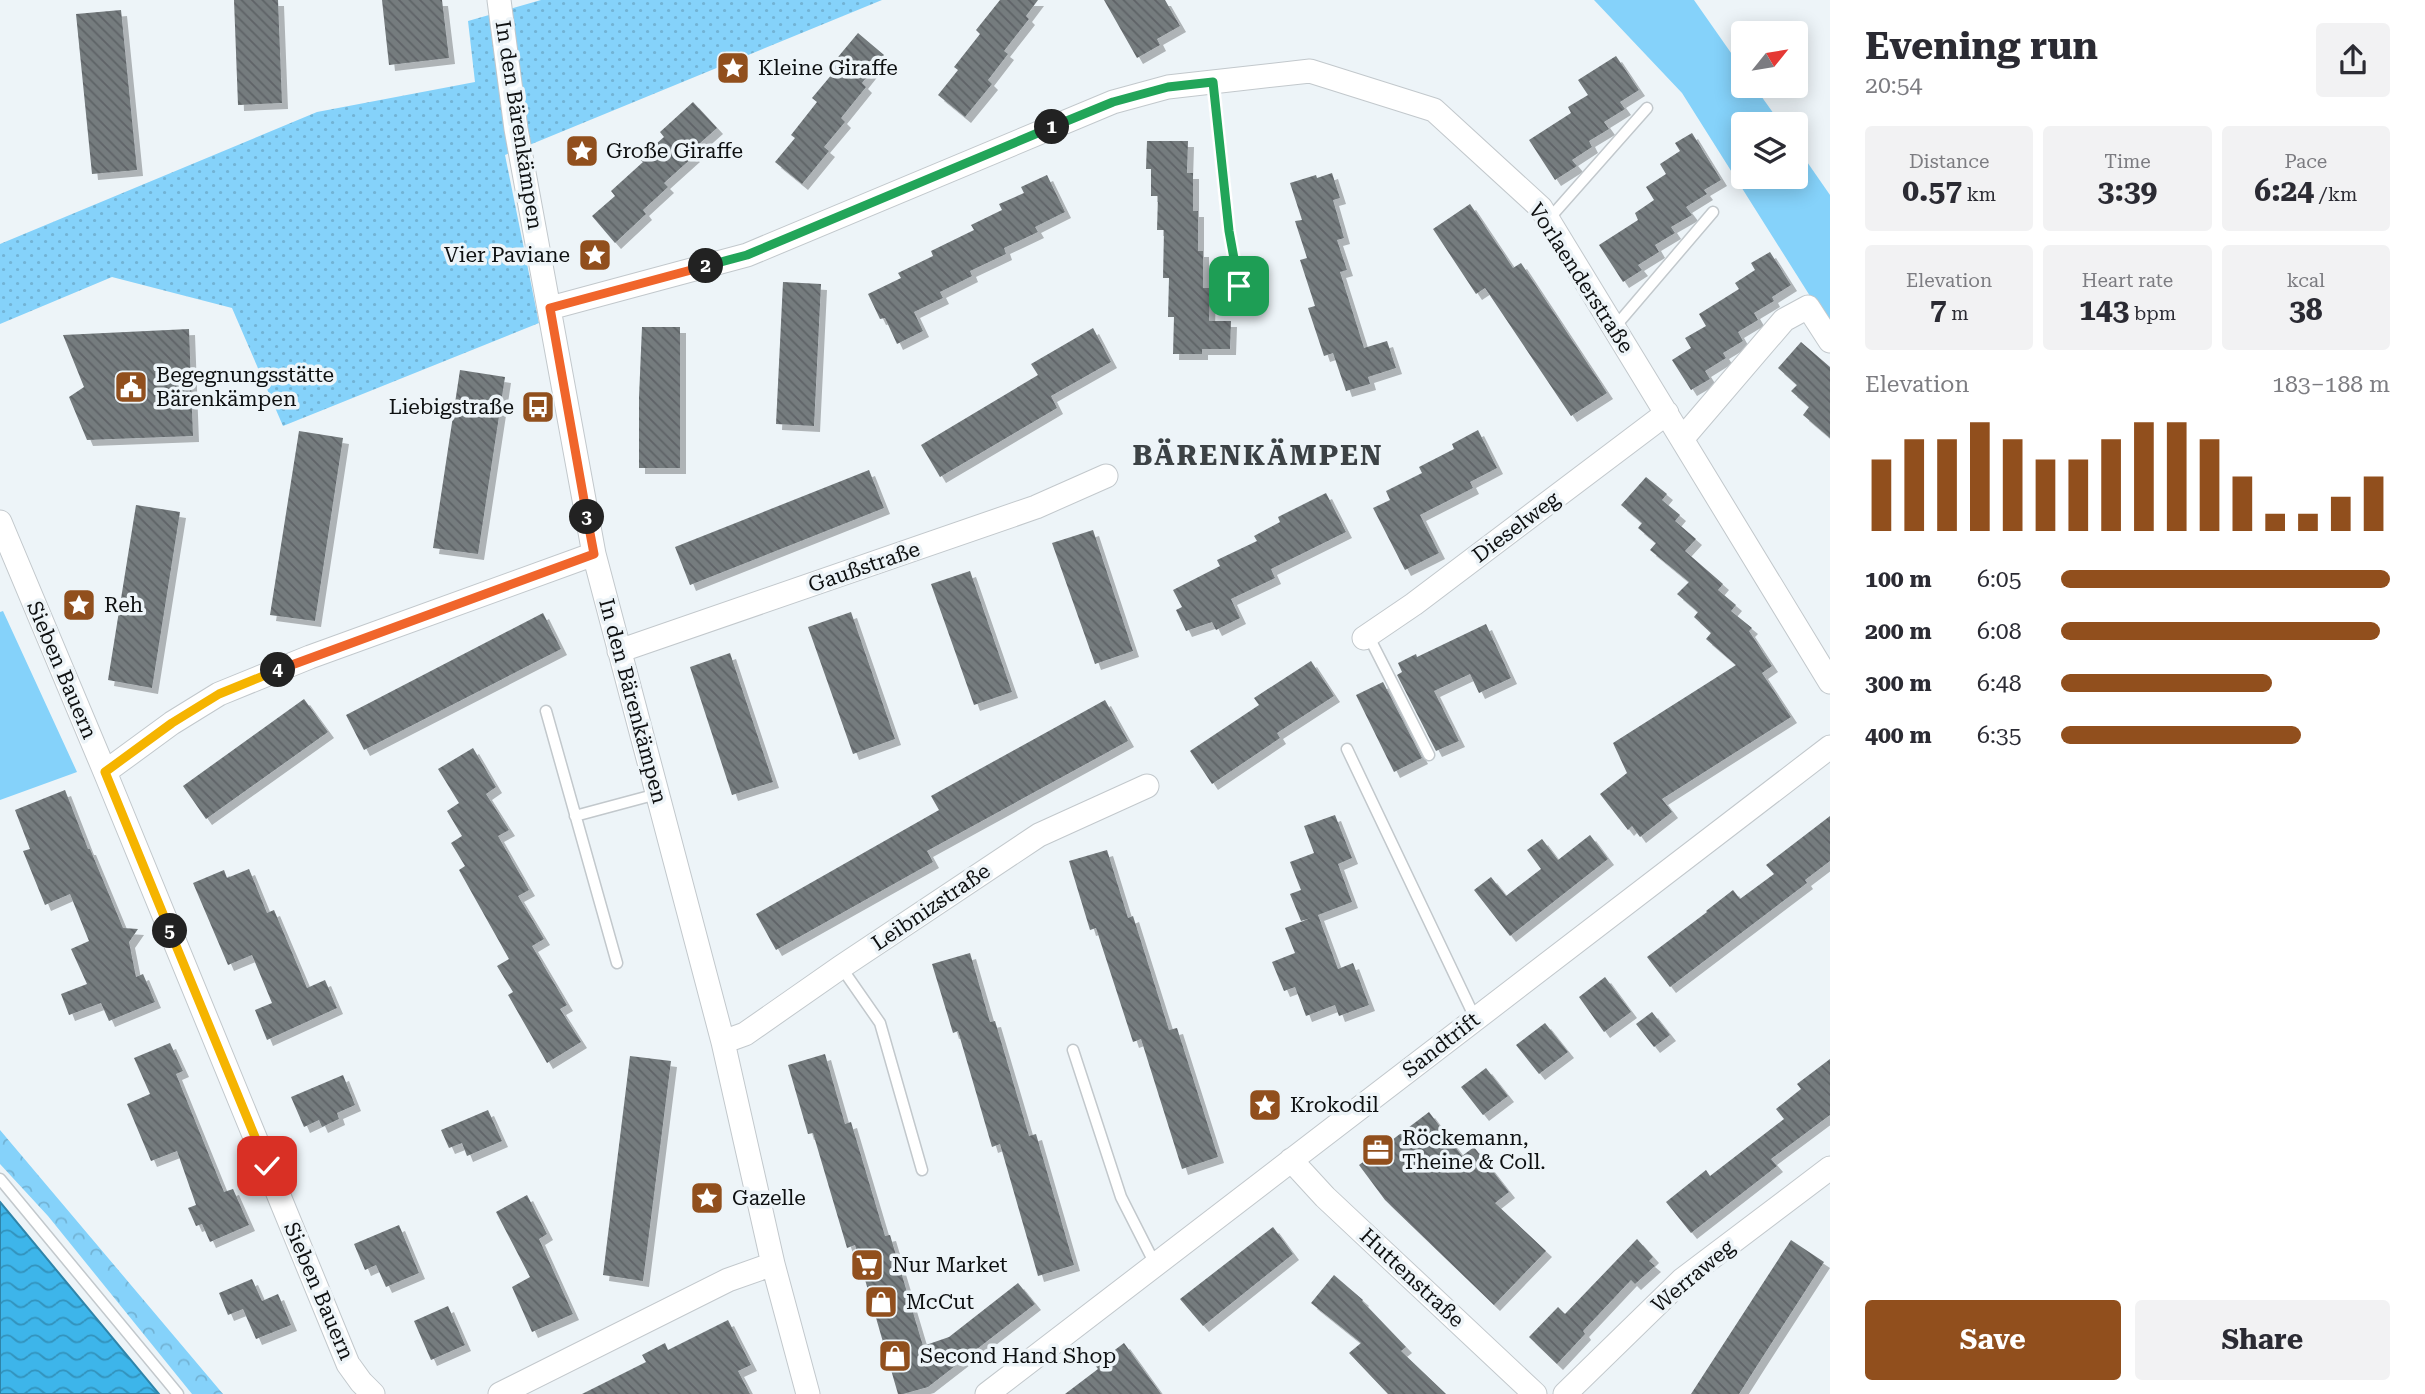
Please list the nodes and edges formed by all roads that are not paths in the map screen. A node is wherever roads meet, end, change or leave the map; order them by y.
1 (499, 0) edge
2 (1213, 82) junction
3 (1647, 108) dead end
4 (1713, 212) dead end
5 (1548, 220) junction
6 (1239, 286) dead end
7 (550, 308) junction
8 (1614, 328) junction
9 (1830, 341) edge
10 (1667, 413) junction
11 (1682, 439) junction
12 (1106, 475) dead end
13 (0, 522) edge
14 (594, 554) junction
15 (1366, 636) joint
16 (619, 651) junction
17 (1830, 682) edge
18 (546, 711) dead end
19 (1830, 747) edge
20 (1346, 749) dead end
21 (1429, 755) dead end
22 (105, 772) junction
23 (1147, 786) dead end
24 (657, 794) junction
25 (575, 816) junction
26 (617, 963) dead end
27 (841, 967) junction
28 (1475, 1018) junction
29 (723, 1042) junction
30 (1073, 1050) dead end
31 (1291, 1160) junction
32 (1830, 1168) edge
33 (922, 1170) dead end
34 (0, 1180) edge
35 (773, 1264) junction
36 (1155, 1264) junction
37 (178, 1394) edge
38 (373, 1394) edge
39 (500, 1394) edge
40 (808, 1394) edge
41 (987, 1394) edge
42 (1535, 1394) edge
43 (1565, 1394) edge

1 - 7 street, In den Bärenkämpen
2 - 5 street, Vorlaenderstraße
2 - 6 lane
2 - 7 street, Vorlaenderstraße
3 - 5 lane
4 - 8 lane
5 - 8 street, Vorlaenderstraße
7 - 14 street, In den Bärenkämpen
8 - 10 street, Vorlaenderstraße
9 - 11 street
10 - 11 street, Vorlaenderstraße
10 - 15 street, Dieselweg
11 - 17 street, Vorlaenderstraße
12 - 16 street, Gaußstraße
13 - 22 street, Sieben Bauern
14 - 16 street, In den Bärenkämpen
14 - 22 street
15 - 21 lane
16 - 24 street, In den Bärenkämpen
18 - 25 lane
19 - 28 street, Sandtrift
20 - 28 lane
22 - 38 street, Sieben Bauern
23 - 27 street, Leibnizstraße
24 - 25 lane
24 - 29 street, In den Bärenkämpen
25 - 26 lane
27 - 29 street, Leibnizstraße
27 - 33 lane
28 - 31 street, Sandtrift
29 - 35 street, In den Bärenkämpen
30 - 36 lane
31 - 36 street, Sandtrift
31 - 42 street, Huttenstraße
32 - 43 street, Werraweg
34 - 37 lane
35 - 39 street
35 - 40 street, In den Bärenkämpen
36 - 41 street, Sandtrift

